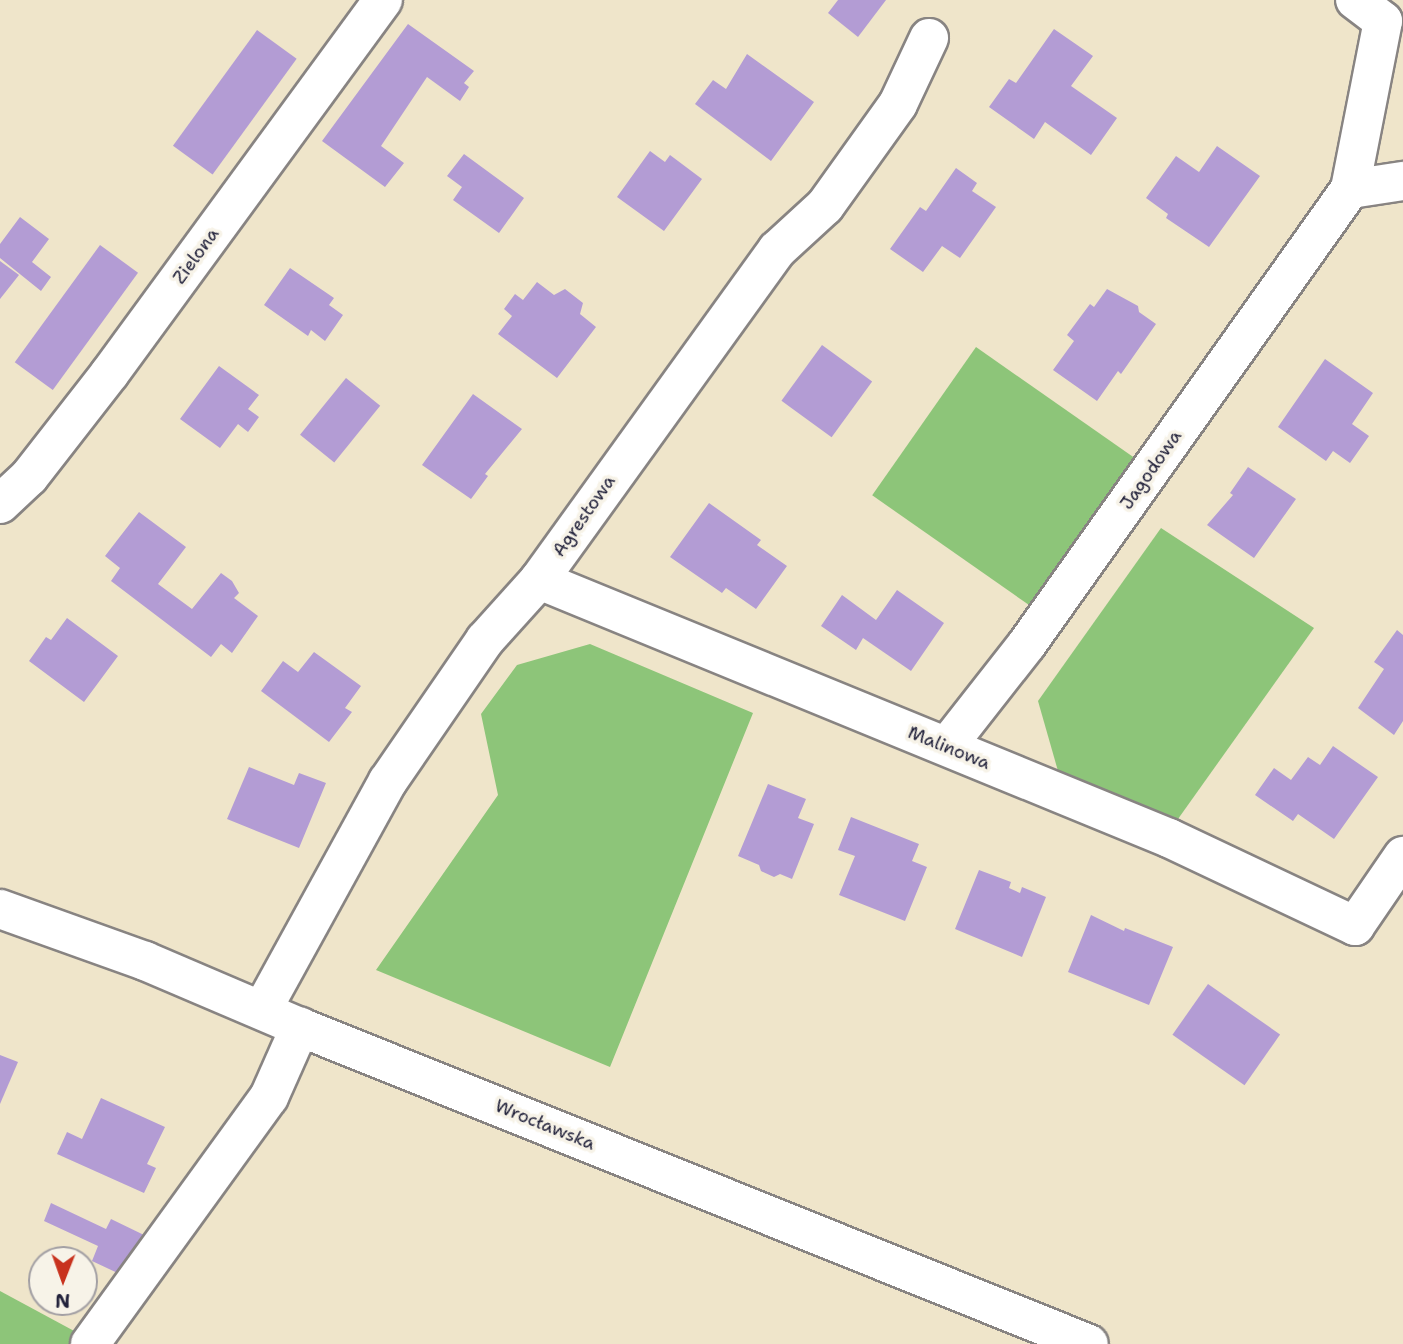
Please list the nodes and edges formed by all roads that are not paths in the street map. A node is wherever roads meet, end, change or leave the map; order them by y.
1 (383, 0) edge
2 (1355, 0) edge
3 (929, 38) dead end
4 (1403, 181) edge
5 (1350, 189) junction
6 (0, 504) edge
7 (539, 580) junction
8 (947, 746) junction
9 (1403, 856) edge
10 (0, 909) edge
11 (262, 1010) junction
12 (300, 1027) junction
13 (90, 1344) edge
14 (1089, 1344) edge

1 - 6 street, Zielona
2 - 5 street
3 - 7 street, Agrestowa
4 - 5 street
5 - 8 street, Jagodowa
7 - 8 street, Malinowa
7 - 11 street, Agrestowa
8 - 9 street, Malinowa
10 - 11 street, Wrocławska
11 - 12 street, Wrocławska
12 - 13 street
12 - 14 street, Wrocławska

